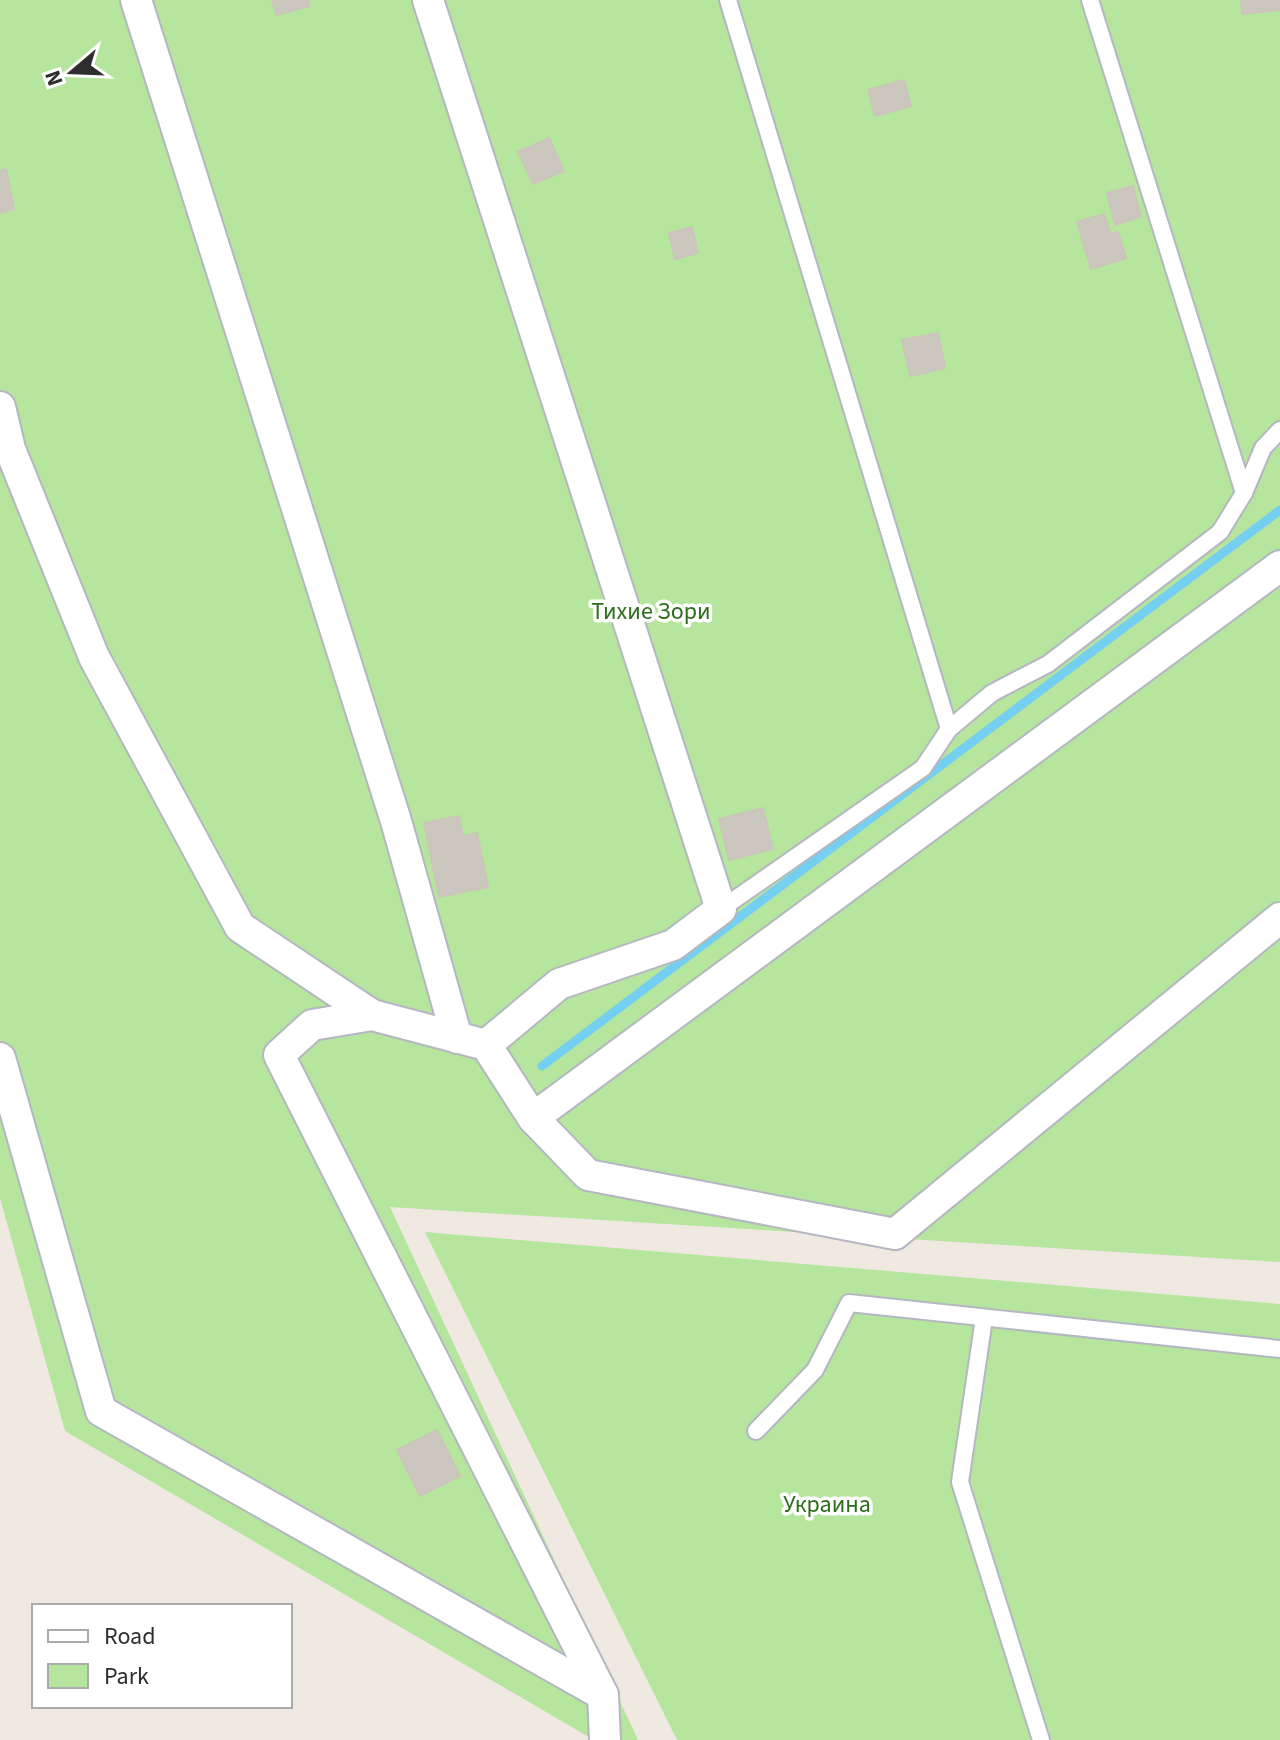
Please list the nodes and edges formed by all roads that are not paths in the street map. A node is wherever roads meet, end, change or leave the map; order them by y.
1 (136, 0) edge
2 (428, 0) edge
3 (728, 0) edge
4 (1090, 0) edge
5 (0, 407) edge
6 (1280, 430) edge
7 (1244, 493) junction
8 (1280, 566) edge
9 (949, 729) junction
10 (721, 909) junction
11 (1280, 918) edge
12 (372, 1015) junction
13 (472, 1041) junction
14 (0, 1058) edge
15 (533, 1118) junction
16 (984, 1318) junction
17 (1280, 1349) edge
18 (756, 1431) dead end
19 (603, 1695) junction
20 (605, 1740) edge
21 (1041, 1740) edge

1 - 13 street
2 - 10 street
3 - 9 lane
4 - 7 lane
5 - 12 street
6 - 7 lane
7 - 9 lane
8 - 15 street
9 - 10 lane
10 - 13 street
11 - 15 street
12 - 13 street
12 - 19 street
13 - 15 street
14 - 19 street
16 - 17 lane
16 - 18 lane
16 - 21 lane
19 - 20 street

